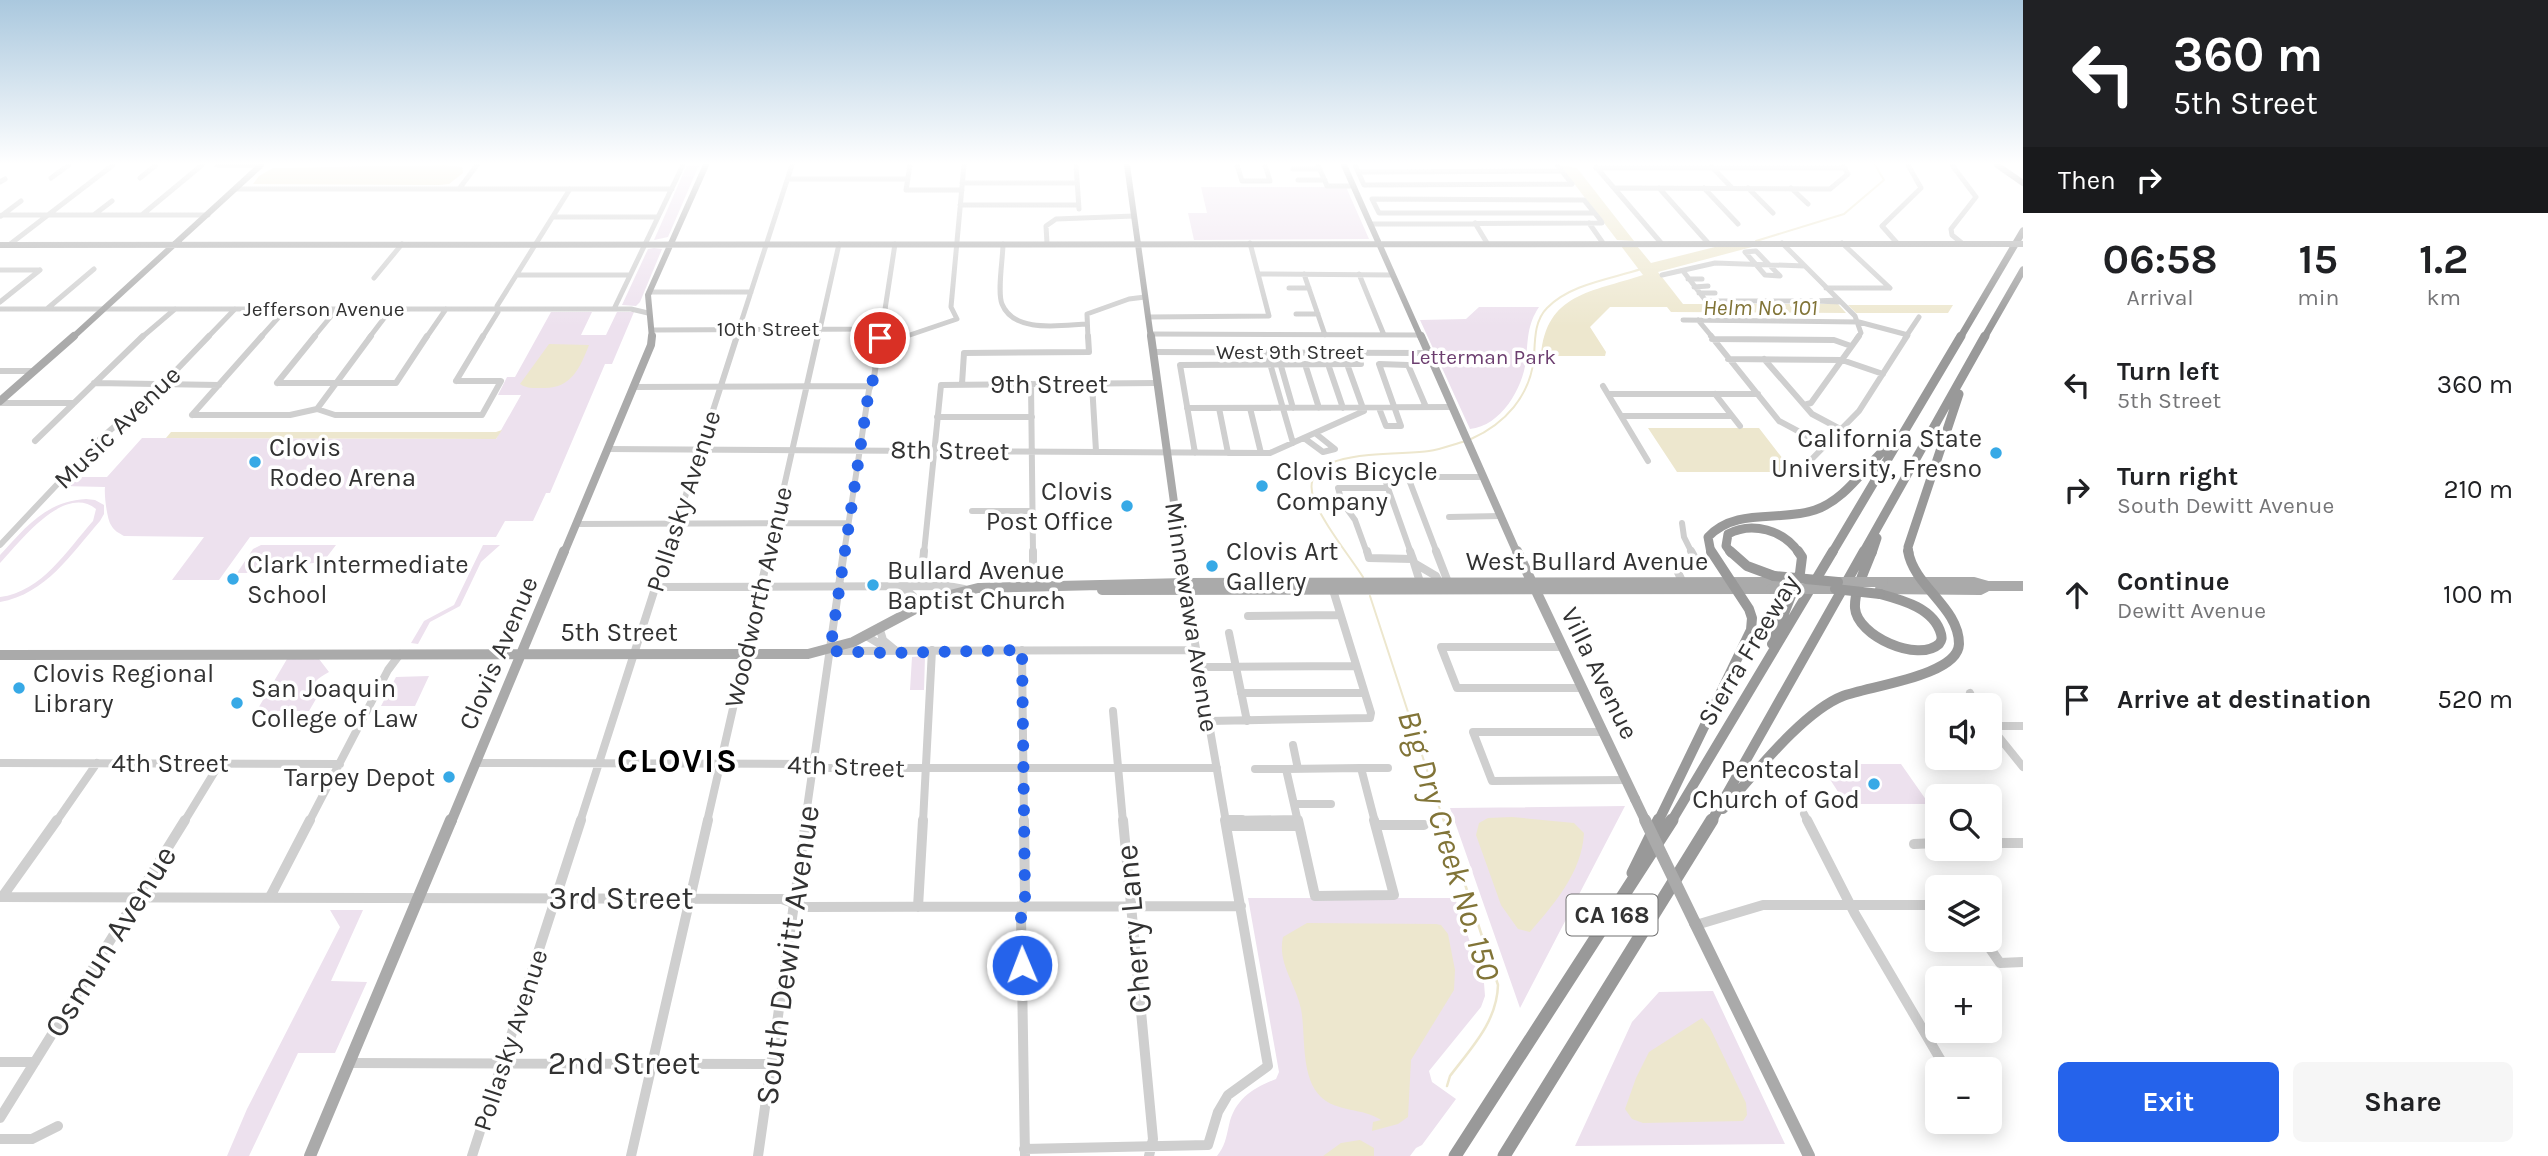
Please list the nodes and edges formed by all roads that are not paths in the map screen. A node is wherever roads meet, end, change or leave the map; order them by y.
1 (43, 219) edge
2 (204, 219) edge
3 (552, 219) edge
4 (658, 219) edge
5 (682, 219) edge
6 (775, 219) edge
7 (959, 219) edge
8 (1057, 219) edge
9 (1134, 219) edge
10 (1368, 219) edge
11 (1599, 219) edge
12 (1641, 219) edge
13 (1687, 219) edge
14 (1733, 219) edge
15 (1889, 219) edge
16 (1961, 219) edge
17 (1475, 223) junction
18 (1589, 223) junction
19 (1370, 224) junction
20 (1738, 224) dead end
21 (2023, 231) edge
22 (839, 243) junction
23 (1047, 243) junction
24 (1138, 243) junction
25 (1250, 243) junction
26 (1379, 243) junction
27 (1487, 243) junction
28 (1602, 243) junction
29 (1783, 243) junction
30 (1842, 243) junction
31 (1897, 243) junction
32 (0, 244) edge
33 (9, 244) junction
34 (176, 244) junction
35 (402, 244) junction
36 (536, 244) junction
37 (645, 244) junction
38 (671, 244) junction
39 (767, 244) junction
40 (895, 244) junction
41 (957, 244) junction
42 (1003, 244) junction
43 (1662, 244) junction
44 (1709, 244) junction
45 (1963, 244) junction
46 (2023, 244) edge
47 (1756, 265) junction
48 (1769, 265) junction
49 (1804, 265) junction
50 (94, 269) dead end
51 (0, 270) edge
52 (2023, 270) edge
53 (1683, 271) junction
54 (1259, 274) junction
55 (1304, 274) junction
56 (1359, 274) junction
57 (517, 275) junction
58 (630, 275) junction
59 (1393, 275) junction
60 (1662, 275) dead end
61 (374, 278) dead end
62 (1688, 279) junction
63 (1702, 279) dead end
64 (1694, 286) junction
65 (1708, 286) dead end
66 (1289, 288) dead end
67 (1309, 288) junction
68 (1826, 288) junction
69 (649, 292) junction
70 (751, 292) junction
71 (1699, 293) junction
72 (1715, 293) dead end
73 (0, 295) edge
74 (9, 295) junction
75 (1145, 297) junction
76 (647, 301) junction
77 (1840, 301) junction
78 (0, 302) edge
79 (0, 309) edge
80 (48, 309) junction
81 (105, 309) junction
82 (175, 309) junction
83 (235, 309) junction
84 (286, 309) junction
85 (337, 309) junction
86 (391, 309) junction
87 (446, 309) junction
88 (498, 309) junction
89 (614, 309) junction
90 (631, 309) junction
91 (648, 313) junction
92 (1296, 314) dead end
93 (1318, 314) junction
94 (1148, 317) junction
95 (1919, 317) dead end
96 (1683, 320) dead end
97 (1698, 320) junction
98 (1859, 321) junction
99 (1087, 324) junction
100 (739, 329) junction
101 (819, 329) junction
102 (653, 330) junction
103 (1150, 334) junction
104 (1325, 335) junction
105 (1384, 335) junction
106 (1419, 335) junction
107 (1908, 335) junction
108 (1712, 339) junction
109 (1852, 346) junction
110 (1153, 352) junction
111 (1267, 352) junction
112 (1277, 352) junction
113 (1428, 353) junction
114 (1728, 359) junction
115 (1764, 359) junction
116 (1842, 360) junction
117 (1361, 363) dead end
118 (1271, 364) junction
119 (1280, 364) junction
120 (1305, 364) junction
121 (1328, 364) junction
122 (1347, 364) junction
123 (35, 370) junction
124 (0, 371) edge
125 (1883, 374) junction
126 (1964, 378) junction
127 (94, 383) junction
128 (336, 383) junction
129 (1157, 383) junction
130 (163, 384) junction
131 (962, 384) junction
132 (1031, 384) junction
133 (1092, 384) junction
134 (219, 385) junction
135 (720, 386) junction
136 (806, 386) junction
137 (870, 386) junction
138 (1603, 386) dead end
139 (633, 387) junction
140 (1608, 394) junction
141 (1715, 394) junction
142 (1758, 394) junction
143 (0, 402) edge
144 (74, 403) junction
145 (1804, 405) junction
146 (1426, 407) junction
147 (1452, 407) junction
148 (1187, 408) junction
149 (1219, 408) junction
150 (1250, 408) junction
151 (1283, 408) junction
152 (1293, 408) junction
153 (1319, 408) junction
154 (1343, 408) junction
155 (1362, 408) junction
156 (1379, 408) junction
157 (1394, 408) junction
158 (317, 409) junction
159 (1622, 416) junction
160 (1732, 416) junction
161 (937, 417) junction
162 (1031, 417) junction
163 (1740, 426) dead end
164 (1842, 430) junction
165 (1315, 433) junction
166 (1901, 437) junction
167 (1304, 438) junction
168 (35, 441) dead end
169 (1293, 443) junction
170 (1826, 446) junction
171 (608, 449) junction
172 (700, 450) junction
173 (792, 450) junction
174 (860, 450) junction
175 (934, 451) junction
176 (1032, 451) junction
177 (1096, 451) junction
178 (1167, 452) junction
179 (1195, 453) junction
180 (1228, 453) junction
181 (1261, 453) junction
182 (1648, 461) dead end
183 (1805, 466) dead end
184 (1408, 477) junction
185 (1483, 477) junction
186 (1388, 488) junction
187 (972, 511) dead end
188 (1032, 511) junction
189 (1885, 514) junction
190 (1501, 516) junction
191 (1449, 517) dead end
192 (848, 523) junction
193 (1682, 523) dead end
194 (576, 524) junction
195 (676, 524) junction
196 (775, 524) junction
197 (0, 545) edge
198 (1413, 561) junction
199 (1682, 581) junction
200 (1420, 582) junction
201 (1444, 582) junction
202 (1773, 582) junction
203 (1274, 583) junction
204 (1386, 583) junction
205 (1925, 585) junction
206 (921, 586) junction
207 (1533, 586) junction
208 (1733, 586) junction
209 (2023, 586) edge
210 (656, 587) junction
211 (761, 587) junction
212 (838, 587) junction
213 (903, 587) junction
214 (1032, 587) junction
215 (1186, 587) junction
216 (1881, 588) junction
217 (964, 589) junction
218 (1631, 589) junction
219 (1333, 590) junction
220 (1225, 591) junction
221 (922, 604) junction
222 (1340, 615) junction
223 (1248, 616) dead end
224 (880, 630) junction
225 (1229, 633) dead end
226 (868, 637) junction
227 (1562, 647) junction
228 (932, 650) junction
229 (1022, 650) junction
230 (1196, 650) junction
231 (830, 651) junction
232 (898, 651) junction
233 (400, 653) junction
234 (522, 653) junction
235 (634, 653) junction
236 (746, 653) junction
237 (0, 654) edge
238 (1356, 666) junction
239 (1199, 667) junction
240 (1236, 667) junction
241 (1761, 670) junction
242 (1582, 688) junction
243 (1241, 693) junction
244 (1364, 693) junction
245 (1113, 711) dead end
246 (1209, 721) junction
247 (1247, 721) junction
248 (2002, 726) edge
249 (2023, 726) edge
250 (1603, 732) junction
251 (2002, 741) edge
252 (1293, 745) dead end
253 (0, 763) edge
254 (97, 763) junction
255 (220, 763) junction
256 (476, 763) junction
257 (340, 764) junction
258 (599, 764) junction
259 (720, 764) junction
260 (814, 766) junction
261 (2023, 767) edge
262 (1023, 768) junction
263 (1118, 768) junction
264 (1217, 768) junction
265 (1361, 768) junction
266 (1388, 768) dead end
267 (926, 769) junction
268 (1255, 769) dead end
269 (1286, 769) junction
270 (1298, 769) junction
271 (1626, 780) junction
272 (1294, 804) junction
273 (1331, 804) dead end
274 (1804, 814) dead end
275 (1298, 822) junction
276 (1711, 822) junction
277 (1226, 823) junction
278 (1377, 825) junction
279 (1424, 825) dead end
280 (2002, 843) edge
281 (2023, 843) edge
282 (1914, 844) dead end
283 (1925, 844) edge
284 (138, 897) junction
285 (270, 897) junction
286 (420, 897) junction
287 (1, 898) edge
288 (555, 898) junction
289 (690, 898) junction
290 (794, 904) junction
291 (1851, 905) junction
292 (1925, 905) edge
293 (1241, 906) junction
294 (918, 907) junction
295 (1023, 907) junction
296 (1131, 907) junction
297 (1615, 911) junction
298 (1696, 924) junction
299 (1992, 952) edge
300 (2023, 962) edge
301 (1939, 1057) edge
302 (0, 1062) edge
303 (35, 1062) junction
304 (349, 1063) junction
305 (503, 1063) junction
306 (653, 1064) junction
307 (772, 1064) junction
308 (0, 1118) edge
309 (58, 1126) dead end
310 (0, 1139) edge
311 (1025, 1152) edge
312 (1150, 1152) edge
313 (310, 1156) edge
314 (472, 1156) edge
315 (631, 1156) edge
316 (758, 1156) edge
317 (1455, 1156) edge
318 (1504, 1156) edge
319 (1809, 1156) edge

1 - 33 street
2 - 34 main road
3 - 36 street
4 - 37 street
5 - 38 main road
6 - 39 street, Pollasky Avenue
7 - 41 street
8 - 23 street
9 - 24 main road, Minnewawa Avenue
10 - 19 main road, Villa Avenue
11 - 18 street
12 - 43 street
13 - 44 street
14 - 20 street
15 - 31 street
16 - 45 street
17 - 18 street
17 - 19 street
17 - 27 street
18 - 28 street
19 - 26 main road, Villa Avenue
21 - 166 highway, Sierra Freeway / CA 168
22 - 39 main road
22 - 40 main road
22 - 101 street, Woodworth Avenue
23 - 24 main road
23 - 42 main road
24 - 25 main road
24 - 75 main road, Minnewawa Avenue
25 - 26 main road
25 - 54 street
26 - 27 main road
26 - 59 main road, Villa Avenue
27 - 28 main road
28 - 43 main road
29 - 30 main road
29 - 44 main road
29 - 49 street
30 - 31 main road
30 - 68 street
31 - 45 main road
32 - 33 main road
33 - 34 main road
34 - 35 main road
34 - 81 main road
35 - 36 main road
35 - 61 street
36 - 37 main road
36 - 57 street
37 - 38 main road
37 - 58 street
38 - 39 main road
38 - 69 main road
39 - 70 street, Pollasky Avenue
40 - 41 main road
40 - 101 street, 10th Street
41 - 42 main road
41 - 137 street, South Dewitt Avenue
42 - 99 street
43 - 44 main road
45 - 46 main road, bridge
47 - 48 street
47 - 48 street
47 - 48 street
47 - 53 street
48 - 49 street
49 - 68 street
50 - 80 street
51 - 74 street
52 - 126 highway, Sierra Freeway / CA 168
53 - 60 street
53 - 62 street
54 - 55 street
54 - 94 street
55 - 56 street
55 - 67 street
56 - 59 street
56 - 105 street
57 - 58 street
57 - 88 street
58 - 89 street
59 - 106 main road, Villa Avenue
62 - 63 street
62 - 64 street
64 - 65 street
64 - 71 street
66 - 67 street
67 - 93 street
68 - 77 street
69 - 70 street
69 - 76 main road
70 - 100 street, Pollasky Avenue
71 - 72 street
71 - 77 street
73 - 74 street
74 - 78 street
75 - 94 main road, Minnewawa Avenue
75 - 99 street
76 - 90 street
76 - 91 main road
77 - 98 street
79 - 80 street, Jefferson Avenue
80 - 81 street, Jefferson Avenue
81 - 82 street, Jefferson Avenue
81 - 123 main road
82 - 83 street, Jefferson Avenue
82 - 127 street
83 - 84 street, Jefferson Avenue
83 - 130 street, Music Avenue
84 - 85 street, Jefferson Avenue
84 - 134 street
85 - 86 street, Jefferson Avenue
85 - 128 street
86 - 87 street, Jefferson Avenue
86 - 128 street
87 - 88 street, Jefferson Avenue
87 - 128 street
88 - 89 street, Jefferson Avenue
88 - 158 street
89 - 90 street, Jefferson Avenue
90 - 91 street, Jefferson Avenue
91 - 102 main road
92 - 93 street
93 - 104 street
94 - 103 main road, Minnewawa Avenue
95 - 107 street
96 - 97 street
97 - 98 street
97 - 108 street
98 - 107 street
98 - 109 street
99 - 131 street
100 - 101 street, 10th Street
100 - 102 street, 10th Street
100 - 135 street, Pollasky Avenue
101 - 136 street, Woodworth Avenue
102 - 139 main road, Clovis Avenue
103 - 104 street
103 - 110 main road, Minnewawa Avenue
104 - 105 street
105 - 106 street
106 - 113 main road, Villa Avenue
107 - 125 street
108 - 109 street
108 - 114 street
109 - 116 street
110 - 111 street, West 9th Street
110 - 129 main road, Minnewawa Avenue
111 - 112 street, West 9th Street
111 - 118 street
112 - 113 street, West 9th Street
112 - 119 street
113 - 147 main road, Villa Avenue
114 - 115 street
114 - 142 street
115 - 116 street
115 - 145 street
116 - 125 street
116 - 145 street
117 - 122 street
118 - 119 street
118 - 148 street
118 - 151 street
119 - 120 street
119 - 152 street
120 - 121 street
120 - 153 street
121 - 122 street
121 - 154 street
122 - 155 street
123 - 124 street
123 - 143 main road
125 - 164 street
126 - 189 highway, Sierra Freeway / CA 168
126 - 205 highway
127 - 130 street
127 - 144 street
128 - 158 street
129 - 133 street, 9th Street
129 - 178 main road, Minnewawa Avenue
130 - 134 street
130 - 197 street, Music Avenue
131 - 132 street, 9th Street
131 - 161 street, 9th Street
132 - 133 street, 9th Street
132 - 162 street
133 - 177 street
134 - 158 street
135 - 136 street
135 - 139 street
135 - 172 street, Pollasky Avenue
136 - 137 street
136 - 173 street, Woodworth Avenue
137 - 174 street, South Dewitt Avenue
138 - 140 street
139 - 171 main road, Clovis Avenue
140 - 141 street
140 - 159 street
141 - 142 street
141 - 160 street
142 - 170 street
143 - 144 street
144 - 168 street
145 - 164 street
146 - 147 street
146 - 157 street
146 - 157 street
147 - 185 main road, Villa Avenue
148 - 149 street
148 - 179 street
149 - 150 street
149 - 180 street
150 - 151 street
150 - 181 street
151 - 152 street
151 - 169 street
152 - 153 street
153 - 154 street
154 - 155 street
155 - 156 street
155 - 165 street, 8th Street
156 - 157 street
156 - 157 street
159 - 160 street
159 - 182 street
160 - 163 street
161 - 162 street
161 - 175 street
162 - 176 street
164 - 170 street
165 - 167 street, 8th Street
165 - 167 street
166 - 208 highway
166 - 241 highway, Sierra Freeway / CA 168
167 - 169 street, 8th Street
169 - 181 street, 8th Street
170 - 183 street
171 - 172 street, 8th Street
171 - 194 main road, Clovis Avenue
172 - 173 street, 8th Street
172 - 195 street, Pollasky Avenue
173 - 174 street, 8th Street
173 - 196 street, Woodworth Avenue
174 - 175 street, 8th Street
174 - 192 street, South Dewitt Avenue
175 - 176 street, 8th Street
175 - 206 street
176 - 177 street, 8th Street
176 - 188 street
177 - 178 street, 8th Street
178 - 179 street, 8th Street
178 - 215 main road, Minnewawa Avenue
179 - 180 street, 8th Street
180 - 181 street, 8th Street
184 - 185 street
184 - 186 street
184 - 201 street
185 - 190 main road, Villa Avenue
186 - 198 street
186 - 198 street
187 - 188 street
188 - 214 street
189 - 216 highway
189 - 276 highway, Sierra Freeway / CA 168
190 - 191 street
190 - 207 main road, Villa Avenue
192 - 196 street
192 - 212 street, South Dewitt Avenue
193 - 199 street
194 - 195 street
194 - 234 main road, Clovis Avenue
195 - 196 street
195 - 210 street, Pollasky Avenue
196 - 211 street, Woodworth Avenue
198 - 200 street
198 - 201 street
199 - 207 main road, West Bullard Avenue
199 - 208 main road, West Bullard Avenue
199 - 218 main road
200 - 201 main road, West Bullard Avenue
200 - 204 main road, West Bullard Avenue
201 - 207 main road, West Bullard Avenue
202 - 208 main road, West Bullard Avenue
202 - 216 highway, bridge
202 - 241 highway
203 - 204 main road, West Bullard Avenue
203 - 215 main road, West Bullard Avenue
203 - 220 main road
204 - 219 main road
205 - 209 main road
205 - 216 main road
205 - 276 highway
206 - 213 street
206 - 217 street
207 - 218 main road, West Bullard Avenue
207 - 219 main road, West Bullard Avenue
207 - 227 main road, Villa Avenue
208 - 218 main road, West Bullard Avenue
208 - 297 highway
210 - 211 street
210 - 235 street, Pollasky Avenue
211 - 212 street
211 - 236 street, Woodworth Avenue
212 - 213 street
212 - 231 street, South Dewitt Avenue
213 - 221 street
214 - 215 main road
214 - 217 main road
215 - 220 main road, West Bullard Avenue
215 - 230 street, Minnewawa Avenue
217 - 221 main road
219 - 220 main road, West Bullard Avenue
219 - 222 street
221 - 224 main road
222 - 223 street
222 - 238 street
224 - 226 main road
224 - 232 street
225 - 240 street
226 - 231 main road
226 - 232 street
227 - 242 main road, Villa Avenue
227 - 242 street
228 - 229 street, 5th Street
228 - 232 street, 5th Street
228 - 267 street
229 - 230 street, 5th Street
229 - 262 street
230 - 239 street, Minnewawa Avenue
231 - 232 street, 5th Street
231 - 236 main road, 5th Street
231 - 260 street, South Dewitt Avenue
233 - 234 main road, 5th Street
233 - 237 main road, 5th Street
233 - 257 street
234 - 235 main road, 5th Street
234 - 256 main road, Clovis Avenue
235 - 236 main road, 5th Street
235 - 258 street, Pollasky Avenue
236 - 259 street, Woodworth Avenue
238 - 240 street
238 - 244 street
239 - 240 street
239 - 246 street, Minnewawa Avenue
240 - 243 street
241 - 297 highway, Sierra Freeway / CA 168
242 - 250 main road, Villa Avenue
243 - 244 street
243 - 247 street
244 - 247 street
245 - 263 street, Cherry Lane
246 - 247 street
246 - 264 street, Minnewawa Avenue
248 - 249 street
250 - 271 main road, Villa Avenue
250 - 271 street
251 - 261 street
252 - 270 street
253 - 254 street, 4th Street
254 - 255 street, 4th Street
254 - 287 street
255 - 257 street, 4th Street
255 - 284 street, Osmun Avenue
256 - 258 street, 4th Street
256 - 286 main road, Clovis Avenue
257 - 285 street
258 - 259 street, 4th Street
258 - 288 street, Pollasky Avenue
259 - 260 street, 4th Street
259 - 289 street, Woodworth Avenue
260 - 267 street, 4th Street
260 - 290 street, South Dewitt Avenue
262 - 263 street, 4th Street
262 - 267 street, 4th Street
262 - 295 street
263 - 264 street, 4th Street
263 - 296 street, Cherry Lane
264 - 277 street, Minnewawa Avenue
265 - 266 street
265 - 270 street
265 - 278 street
267 - 294 street
268 - 269 street
269 - 270 street
269 - 272 street
271 - 298 main road, Villa Avenue, bridge
272 - 273 street
272 - 275 street
274 - 291 street
275 - 277 street
275 - 278 street
276 - 318 highway, Sierra Freeway / CA 168
277 - 293 street, Minnewawa Avenue
278 - 279 street
280 - 281 street
282 - 283 street
284 - 285 street, 3rd Street
284 - 287 street, 3rd Street
284 - 303 street, Osmun Avenue
285 - 286 street, 3rd Street
286 - 288 street, 3rd Street
286 - 304 main road, Clovis Avenue
288 - 289 street, 3rd Street
288 - 305 street, Pollasky Avenue
289 - 290 street, 3rd Street
289 - 306 street, Woodworth Avenue
290 - 294 street, 3rd Street
290 - 307 street, South Dewitt Avenue
291 - 292 street
291 - 298 street
291 - 301 street
293 - 296 street, 3rd Street
293 - 312 street, Minnewawa Avenue
294 - 295 street, 3rd Street
295 - 296 street, 3rd Street
295 - 311 street
296 - 312 street, Cherry Lane
297 - 317 highway, Sierra Freeway / CA 168
298 - 319 main road, Villa Avenue
299 - 300 street
302 - 303 street
303 - 308 street, Osmun Avenue
304 - 305 street, 2nd Street
304 - 313 main road, Clovis Avenue
305 - 306 street, 2nd Street
305 - 314 street, Pollasky Avenue
306 - 307 street, 2nd Street
306 - 315 street, Woodworth Avenue
307 - 316 street, South Dewitt Avenue
309 - 310 street
311 - 312 street

